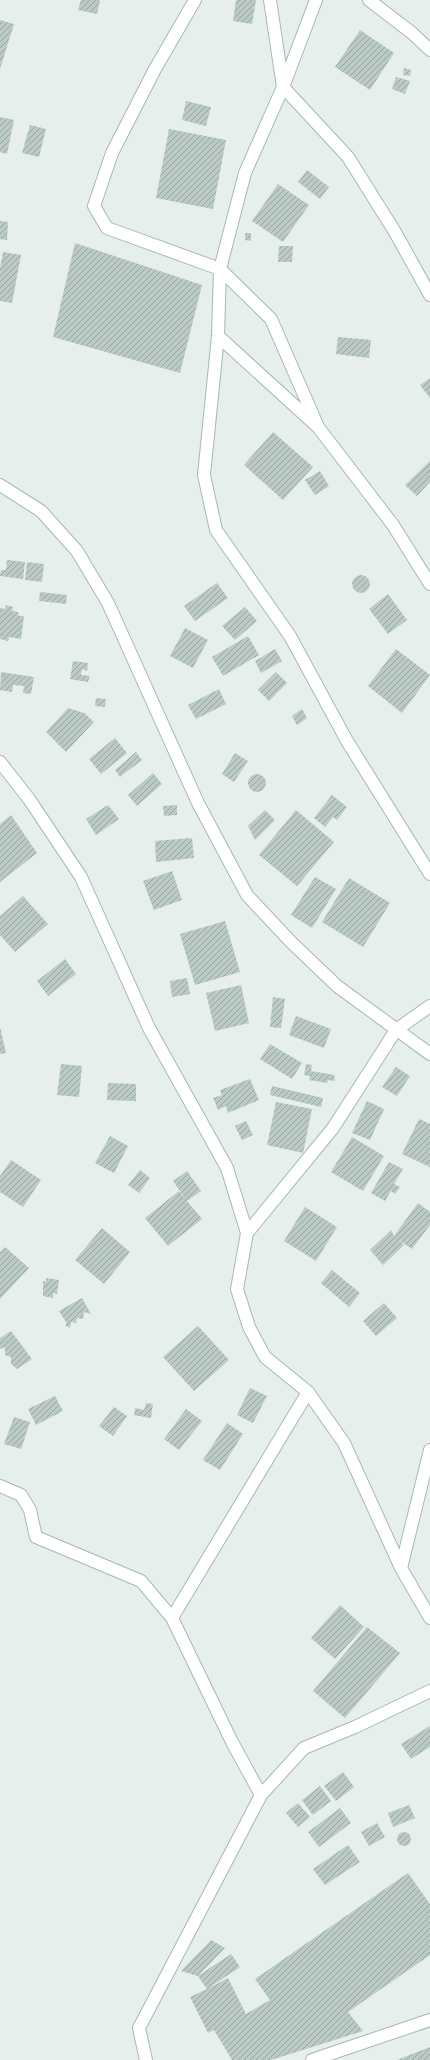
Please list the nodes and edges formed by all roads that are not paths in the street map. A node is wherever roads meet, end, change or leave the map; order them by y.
1 (196, 0) edge
2 (270, 0) edge
3 (316, 0) edge
4 (369, 0) edge
5 (430, 50) edge
6 (283, 86) junction
7 (220, 269) junction
8 (430, 295) edge
9 (218, 336) junction
10 (318, 427) junction
11 (0, 485) edge
12 (430, 584) edge
13 (0, 762) edge
14 (430, 874) edge
15 (430, 1006) edge
16 (396, 1030) junction
17 (430, 1054) edge
18 (248, 1233) junction
19 (308, 1392) junction
20 (430, 1450) edge
21 (0, 1486) edge
22 (401, 1568) junction
23 (172, 1618) junction
24 (430, 1618) edge
25 (430, 1691) edge
26 (261, 1796) junction
27 (430, 2020) edge
28 (146, 2060) edge
29 (312, 2060) edge

1 - 7 street
2 - 6 street
3 - 6 street
4 - 5 street
6 - 7 street
6 - 8 street
7 - 9 street
7 - 10 street
9 - 10 street
9 - 14 street
10 - 12 street
11 - 16 street
13 - 18 street
15 - 16 street
16 - 17 street
16 - 18 street
18 - 19 street
19 - 22 street
19 - 23 street
20 - 22 street
21 - 23 street
22 - 24 street
23 - 26 street
25 - 26 street
26 - 28 street
27 - 29 street

